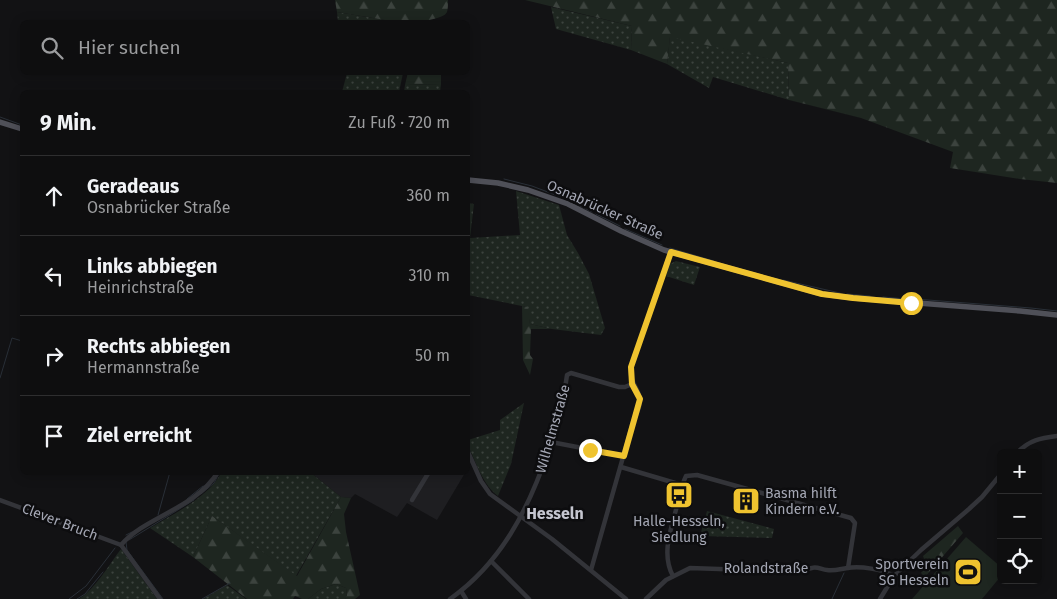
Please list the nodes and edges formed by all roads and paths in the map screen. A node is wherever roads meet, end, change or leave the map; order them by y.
1 (0, 122) edge
2 (20, 128) edge
3 (470, 180) edge
4 (671, 252) junction
5 (1057, 315) edge
6 (632, 384) junction
7 (1057, 436) edge
8 (551, 442) junction
9 (1021, 449) edge
10 (470, 456) edge
11 (624, 456) junction
12 (620, 467) junction
13 (216, 475) edge
14 (426, 475) edge
15 (997, 479) edge
16 (682, 485) junction
17 (0, 500) edge
18 (412, 500) dead end
19 (522, 518) junction
20 (121, 545) junction
21 (491, 561) junction
22 (848, 568) junction
23 (591, 570) junction
24 (673, 576) junction
25 (894, 576) junction
26 (461, 591) junction
27 (160, 599) edge
28 (450, 599) edge
29 (466, 599) edge
30 (529, 599) edge
31 (626, 599) edge
32 (646, 599) edge
33 (880, 599) edge

1 - 2 main road
3 - 4 main road, Osnabrücker Straße
4 - 5 main road, Osnabrücker Straße
4 - 6 street
6 - 8 street, Wilhelmstraße
6 - 11 street
7 - 9 street
8 - 11 street
8 - 19 street, Wilhelmstraße
10 - 19 street
11 - 12 street
12 - 16 street
12 - 23 street
13 - 20 street
14 - 18 street
15 - 25 street
16 - 22 street
16 - 24 street
17 - 20 street, Clever Bruch
19 - 21 street, Wilhelmstraße
19 - 23 street
20 - 27 street
21 - 26 street, Wilhelmstraße
21 - 30 street
22 - 24 street, Rolandstraße
22 - 25 street, Rolandstraße
23 - 31 street
24 - 32 street, Rolandstraße
25 - 33 street
26 - 28 street, Wilhelmstraße
26 - 29 street

